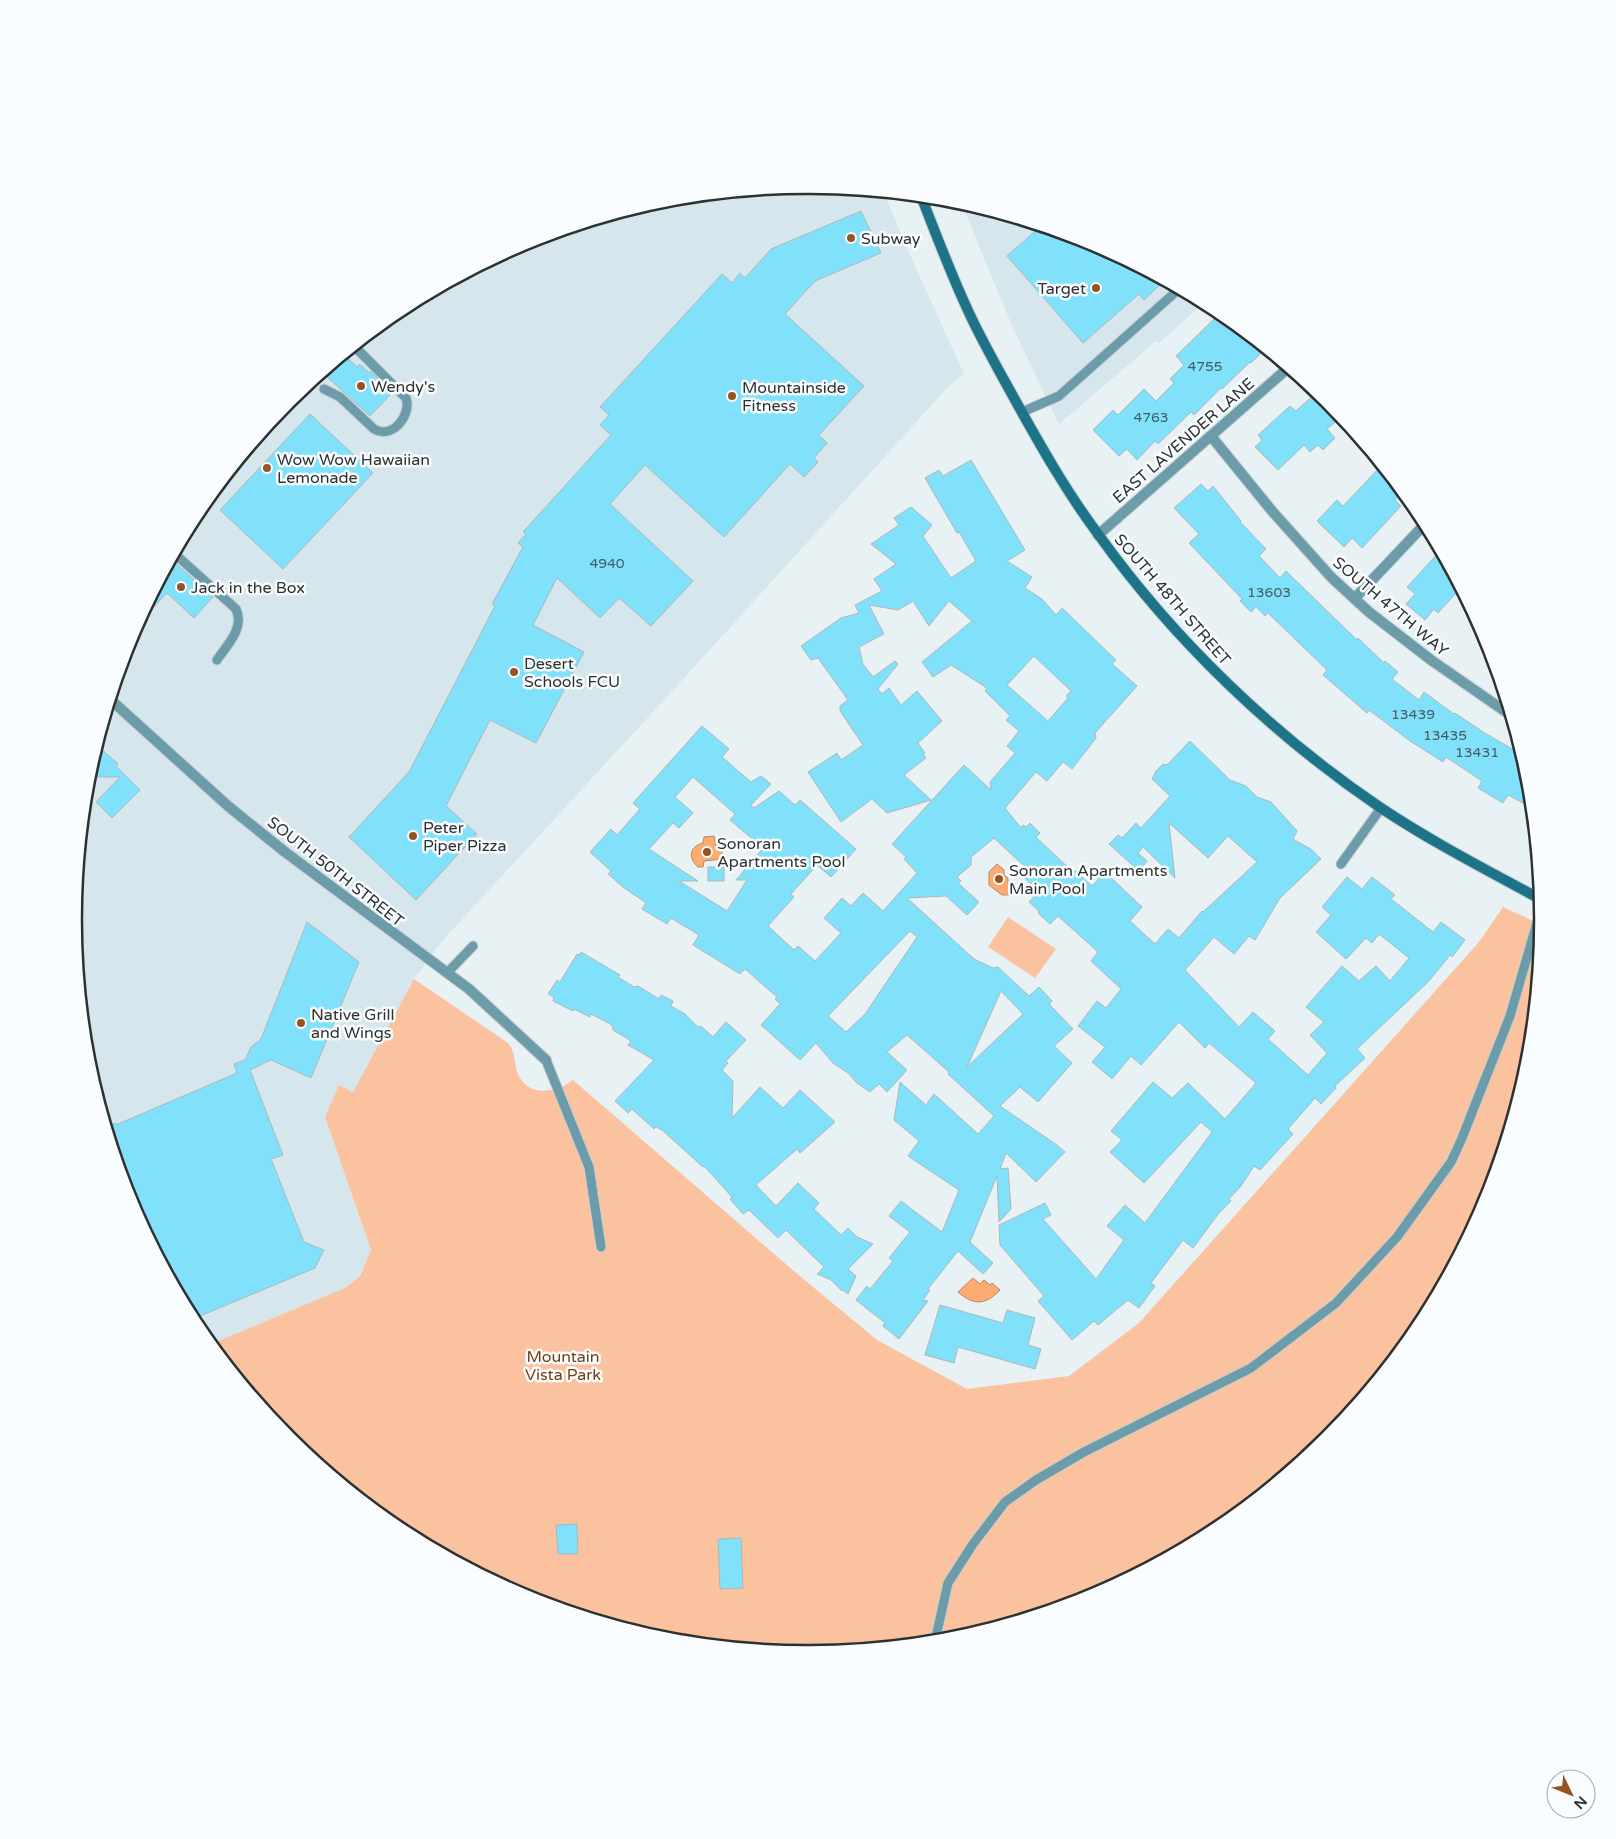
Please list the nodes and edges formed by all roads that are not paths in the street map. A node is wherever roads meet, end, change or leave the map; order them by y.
1 (924, 204) edge
2 (1174, 293) edge
3 (358, 350) edge
4 (1284, 372) edge
5 (324, 389) dead end
6 (1022, 412) junction
7 (1211, 436) junction
8 (1419, 530) edge
9 (1098, 535) junction
10 (179, 558) edge
11 (1355, 598) junction
12 (217, 660) dead end
13 (115, 704) edge
14 (1502, 709) edge
15 (1381, 808) junction
16 (1341, 864) dead end
17 (1533, 896) edge
18 (1533, 935) edge
19 (473, 946) dead end
20 (447, 973) junction
21 (546, 1060) joint
22 (601, 1246) dead end
23 (937, 1633) edge

1 - 6 main road, SOUTH 48TH STREET
2 - 6 lane
3 - 5 lane
4 - 7 street, EAST LAVENDER LANE
6 - 9 main road, SOUTH 48TH STREET
7 - 9 street, EAST LAVENDER LANE
7 - 11 street, SOUTH 47TH WAY
8 - 11 street
9 - 15 main road, SOUTH 48TH STREET
10 - 12 lane
11 - 14 street, SOUTH 47TH WAY
13 - 20 street, SOUTH 50TH STREET
15 - 16 lane
15 - 17 main road, SOUTH 48TH STREET
18 - 23 lane
19 - 20 lane
20 - 21 street, SOUTH 50TH STREET
21 - 22 lane

